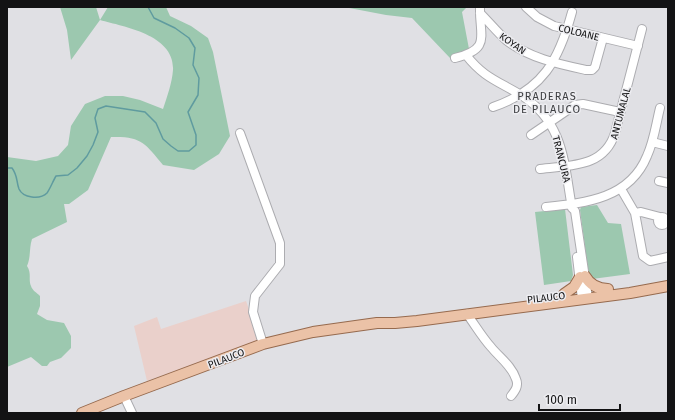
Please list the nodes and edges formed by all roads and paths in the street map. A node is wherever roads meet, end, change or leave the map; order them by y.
1 (526, 7) edge
2 (480, 10) edge
3 (572, 12) dead end
4 (567, 29) junction
5 (642, 29) dead end
6 (603, 38) junction
7 (638, 46) junction
8 (466, 55) junction
9 (455, 58) dead end
10 (553, 62) junction
11 (521, 95) junction
12 (493, 107) dead end
13 (660, 108) dead end
14 (620, 112) junction
15 (550, 122) junction
16 (240, 133) dead end
17 (531, 135) dead end
18 (652, 142) junction
19 (668, 146) edge
20 (564, 166) junction
21 (540, 169) dead end
22 (659, 181) dead end
23 (668, 183) edge
24 (621, 189) junction
25 (572, 206) junction
26 (546, 207) dead end
27 (635, 213) junction
28 (660, 217) dead end
29 (668, 257) edge
30 (582, 276) junction
31 (668, 279) edge
32 (668, 286) edge
33 (608, 289) junction
34 (564, 294) junction
35 (585, 295) junction
36 (468, 314) junction
37 (377, 323) junction
38 (263, 344) junction
39 (124, 396) junction
40 (511, 396) dead end
41 (82, 413) edge
42 (132, 413) edge

1 - 4 street, COLOANE
2 - 8 street
2 - 10 street, KOYAN
3 - 4 street
4 - 6 street, COLOANE
4 - 10 street
5 - 7 street, ANTUMALAL
6 - 7 street, COLOANE
6 - 10 street, KOYAN
7 - 14 street, ANTUMALAL
8 - 9 street
8 - 11 street, TRANCURA
10 - 11 street
11 - 12 street
11 - 15 street, TRANCURA
13 - 18 street
14 - 15 street
14 - 20 street, ANTUMALAL
15 - 17 street
15 - 20 street, TRANCURA
16 - 38 street
18 - 19 street
18 - 24 street
20 - 21 street, ANTUMALAL
20 - 25 street, TRANCURA
22 - 23 street
24 - 25 street
24 - 27 street
25 - 26 street
25 - 30 street, TRANCURA
27 - 28 street
27 - 29 street
30 - 33 main road
30 - 34 main road
30 - 35 street, TRANCURA
31 - 33 main road, PILAUCO
32 - 35 main road, PILAUCO
33 - 35 main road, PILAUCO
34 - 35 main road, PILAUCO
34 - 37 main road, PILAUCO
35 - 36 main road, PILAUCO
36 - 37 main road, PILAUCO
36 - 40 street
37 - 38 main road, PILAUCO
38 - 39 main road, PILAUCO
39 - 41 main road, PILAUCO
39 - 42 street

